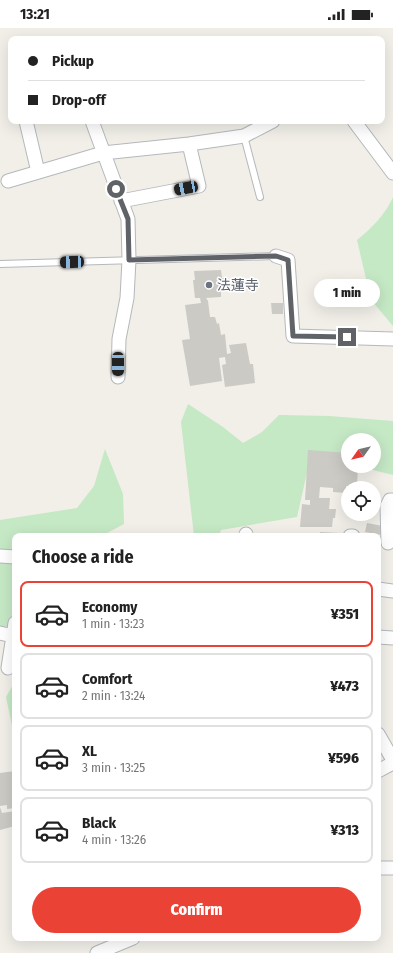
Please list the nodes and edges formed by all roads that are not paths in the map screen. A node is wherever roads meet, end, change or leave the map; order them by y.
1 (27, 124) edge
2 (93, 124) edge
3 (267, 124) edge
4 (356, 124) edge
5 (244, 136) junction
6 (190, 144) junction
7 (103, 153) junction
8 (38, 172) junction
9 (393, 173) edge
10 (8, 181) dead end
11 (260, 197) dead end
12 (121, 201) junction
13 (276, 256) joint
14 (129, 260) junction
15 (0, 264) edge
16 (393, 339) edge
17 (118, 377) dead end
18 (393, 500) edge
19 (386, 543) edge
20 (0, 556) edge
21 (12, 557) edge
22 (381, 589) edge
23 (393, 591) edge
24 (9, 631) edge
25 (381, 637) edge
26 (393, 638) edge
27 (8, 668) dead end
28 (381, 739) edge
29 (393, 760) edge
30 (393, 763) edge
31 (381, 769) edge
32 (381, 868) edge
33 (393, 868) edge
34 (126, 941) edge
35 (97, 953) edge

1 - 8 street
2 - 7 street
3 - 5 street
4 - 9 street
5 - 6 street
5 - 11 lane
6 - 7 street
6 - 12 street
7 - 8 street
7 - 12 street
8 - 10 street
12 - 14 street
13 - 14 lane
13 - 16 street
14 - 15 lane
14 - 17 street
18 - 19 street
20 - 21 street
22 - 23 street
24 - 27 street
25 - 26 street
28 - 29 street
30 - 31 street
32 - 33 street
34 - 35 street

